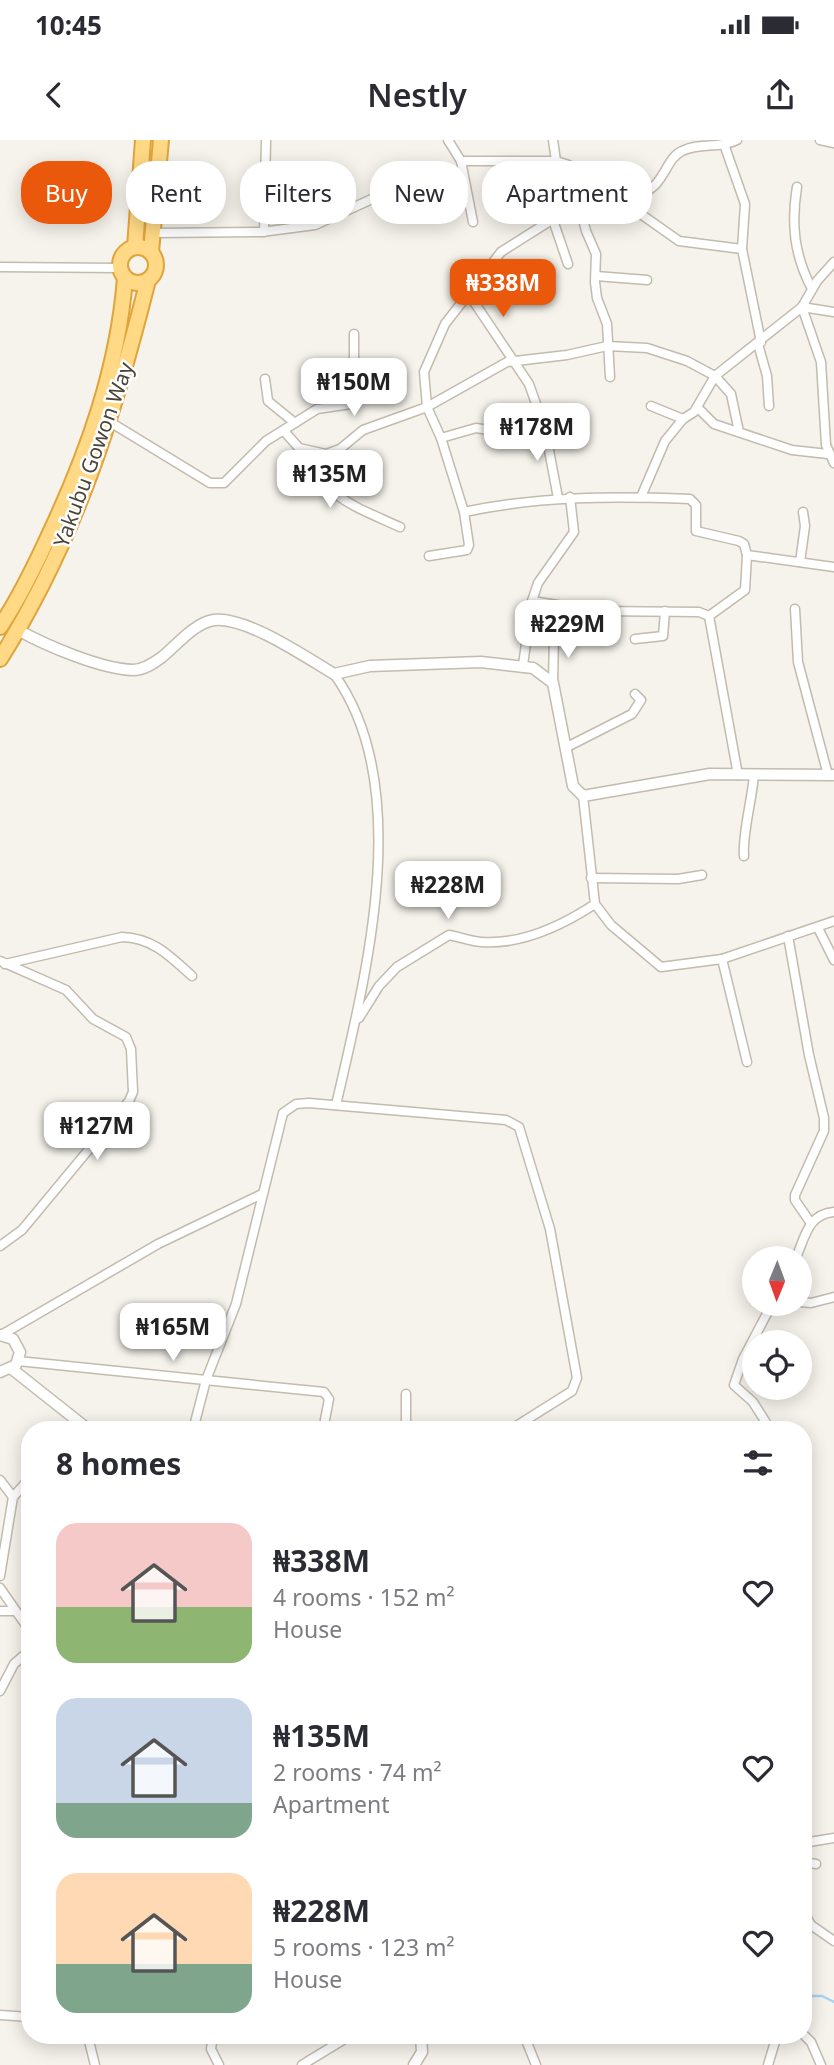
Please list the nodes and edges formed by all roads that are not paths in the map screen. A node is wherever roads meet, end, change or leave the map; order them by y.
1 (143, 140) edge
2 (161, 140) edge
3 (448, 140) edge
4 (554, 140) edge
5 (737, 140) edge
6 (820, 140) edge
7 (265, 141) edge
8 (834, 143) edge
9 (724, 146) junction
10 (461, 161) edge
11 (556, 161) edge
12 (652, 186) edge
13 (797, 187) dead end
14 (468, 197) edge
15 (370, 200) edge
16 (473, 222) dead end
17 (652, 222) edge
18 (546, 224) edge
19 (554, 224) edge
20 (587, 224) edge
21 (264, 232) junction
22 (153, 233) junction
23 (135, 247) junction
24 (743, 249) junction
25 (151, 251) junction
26 (834, 262) edge
27 (568, 264) dead end
28 (0, 267) edge
29 (123, 273) junction
30 (596, 276) junction
31 (647, 280) dead end
32 (148, 281) junction
33 (812, 289) junction
34 (468, 293) junction
35 (802, 307) junction
36 (834, 312) edge
37 (354, 334) dead end
38 (760, 343) junction
39 (607, 346) junction
40 (514, 360) junction
41 (715, 376) junction
42 (610, 377) dead end
43 (265, 379) dead end
44 (651, 406) dead end
45 (769, 406) dead end
46 (427, 407) junction
47 (697, 407) junction
48 (683, 419) junction
49 (110, 422) junction
50 (295, 423) junction
51 (503, 427) dead end
52 (284, 431) junction
53 (739, 432) junction
54 (441, 438) junction
55 (299, 448) junction
56 (829, 448) edge
57 (834, 463) edge
58 (570, 497) junction
59 (641, 497) junction
60 (558, 498) junction
61 (464, 512) junction
62 (803, 512) dead end
63 (400, 527) dead end
64 (747, 555) junction
65 (429, 556) dead end
66 (800, 562) junction
67 (834, 567) edge
68 (532, 601) junction
69 (795, 609) dead end
70 (665, 611) junction
71 (709, 616) junction
72 (0, 627) edge
73 (18, 630) junction
74 (554, 637) dead end
75 (635, 639) dead end
76 (0, 659) edge
77 (523, 666) junction
78 (334, 674) junction
79 (553, 682) junction
80 (635, 694) dead end
81 (565, 748) junction
82 (738, 775) junction
83 (754, 775) junction
84 (831, 775) edge
85 (583, 796) junction
86 (744, 856) dead end
87 (702, 875) dead end
88 (591, 878) junction
89 (595, 904) junction
90 (834, 921) edge
91 (818, 928) junction
92 (788, 936) junction
93 (722, 959) junction
94 (834, 960) edge
95 (3, 963) edge
96 (192, 976) dead end
97 (355, 1025) junction
98 (747, 1062) dead end
99 (336, 1105) junction
100 (262, 1194) junction
101 (834, 1212) edge
102 (810, 1222) junction
103 (0, 1246) edge
104 (801, 1246) edge
105 (834, 1297) edge
106 (812, 1303) edge
107 (766, 1316) edge
108 (1, 1335) edge
109 (15, 1365) junction
110 (0, 1372) edge
111 (206, 1380) junction
112 (406, 1394) dead end
113 (77, 1421) edge
114 (198, 1421) edge
115 (325, 1421) edge
116 (406, 1421) edge
117 (524, 1421) edge
118 (765, 1421) edge
119 (0, 1480) edge
120 (21, 1488) edge
121 (13, 1497) junction
122 (3, 1534) edge
123 (0, 1576) edge
124 (0, 1588) edge
125 (0, 1611) edge
126 (13, 1611) junction
127 (21, 1621) edge
128 (21, 1658) edge
129 (0, 1691) edge
130 (834, 1838) edge
131 (812, 1842) edge
132 (812, 1864) edge
133 (816, 1864) dead end
134 (812, 1926) edge
135 (834, 1941) edge
136 (0, 2015) edge
137 (21, 2016) edge
138 (90, 2044) edge
139 (212, 2044) edge
140 (336, 2044) edge
141 (422, 2044) edge
142 (528, 2044) edge
143 (774, 2044) edge
144 (812, 2044) edge
145 (95, 2065) edge
146 (219, 2065) edge
147 (302, 2065) edge
148 (414, 2065) edge
149 (536, 2065) edge
150 (768, 2065) edge
151 (821, 2065) edge

1 - 23 highway
2 - 22 highway
3 - 10 street
4 - 11 street
5 - 9 street
6 - 8 street
7 - 21 street
9 - 12 street
9 - 24 street
13 - 33 street
14 - 16 street
15 - 21 street
17 - 24 street
18 - 34 street
19 - 27 street
20 - 30 street
21 - 22 street
22 - 25 highway
23 - 25 highway
23 - 29 highway
24 - 38 street
25 - 32 highway
26 - 33 street
28 - 29 street
29 - 32 highway
29 - 72 highway, Yakubu Gowon Way
30 - 31 street
30 - 39 street
32 - 49 highway, Yakubu Gowon Way
33 - 35 street
34 - 40 street
34 - 46 street
35 - 36 street
35 - 38 street
35 - 56 street
37 - 50 street
38 - 41 street
38 - 45 street
39 - 40 street
39 - 41 street
39 - 42 street
40 - 46 street
40 - 60 street
41 - 47 street
41 - 53 street
43 - 50 street
44 - 48 street
46 - 54 street
46 - 55 street
47 - 48 street
47 - 53 street
48 - 59 street
49 - 52 street
49 - 73 highway, Yakubu Gowon Way
50 - 52 street
51 - 54 street
52 - 55 street
53 - 56 street
54 - 61 street
55 - 63 street
56 - 57 street
58 - 59 street
58 - 60 street
58 - 68 street
59 - 64 street
60 - 61 street
61 - 65 street
62 - 66 street
64 - 66 street
64 - 71 street
66 - 67 street
68 - 70 street
68 - 77 street
69 - 84 street
70 - 71 street
70 - 75 street
71 - 82 street
73 - 76 highway, Yakubu Gowon Way
73 - 78 street
74 - 79 street
77 - 78 street
77 - 79 street
78 - 97 street
79 - 81 street
80 - 81 street
81 - 85 street
82 - 83 street
82 - 85 street
83 - 84 street
83 - 86 street
85 - 88 street
87 - 88 street
88 - 89 street
89 - 93 street
89 - 97 street
90 - 91 street
91 - 92 street
91 - 94 street
92 - 93 street
92 - 102 street
93 - 98 street
95 - 96 street
95 - 103 street
97 - 99 street
99 - 100 street
99 - 117 street
100 - 108 street
100 - 111 street
101 - 102 street
102 - 104 street
105 - 106 street
107 - 118 street
108 - 109 street
109 - 110 street
109 - 111 street
109 - 113 street
111 - 114 street
111 - 115 street
112 - 116 street
119 - 121 street
120 - 121 street
121 - 122 street
122 - 123 street
124 - 126 street
125 - 126 street
126 - 127 street
128 - 129 street
130 - 131 street
132 - 133 street
134 - 135 street
136 - 137 street
138 - 145 street
139 - 146 street
140 - 147 street
141 - 148 street
142 - 149 street
143 - 150 street
144 - 151 street

